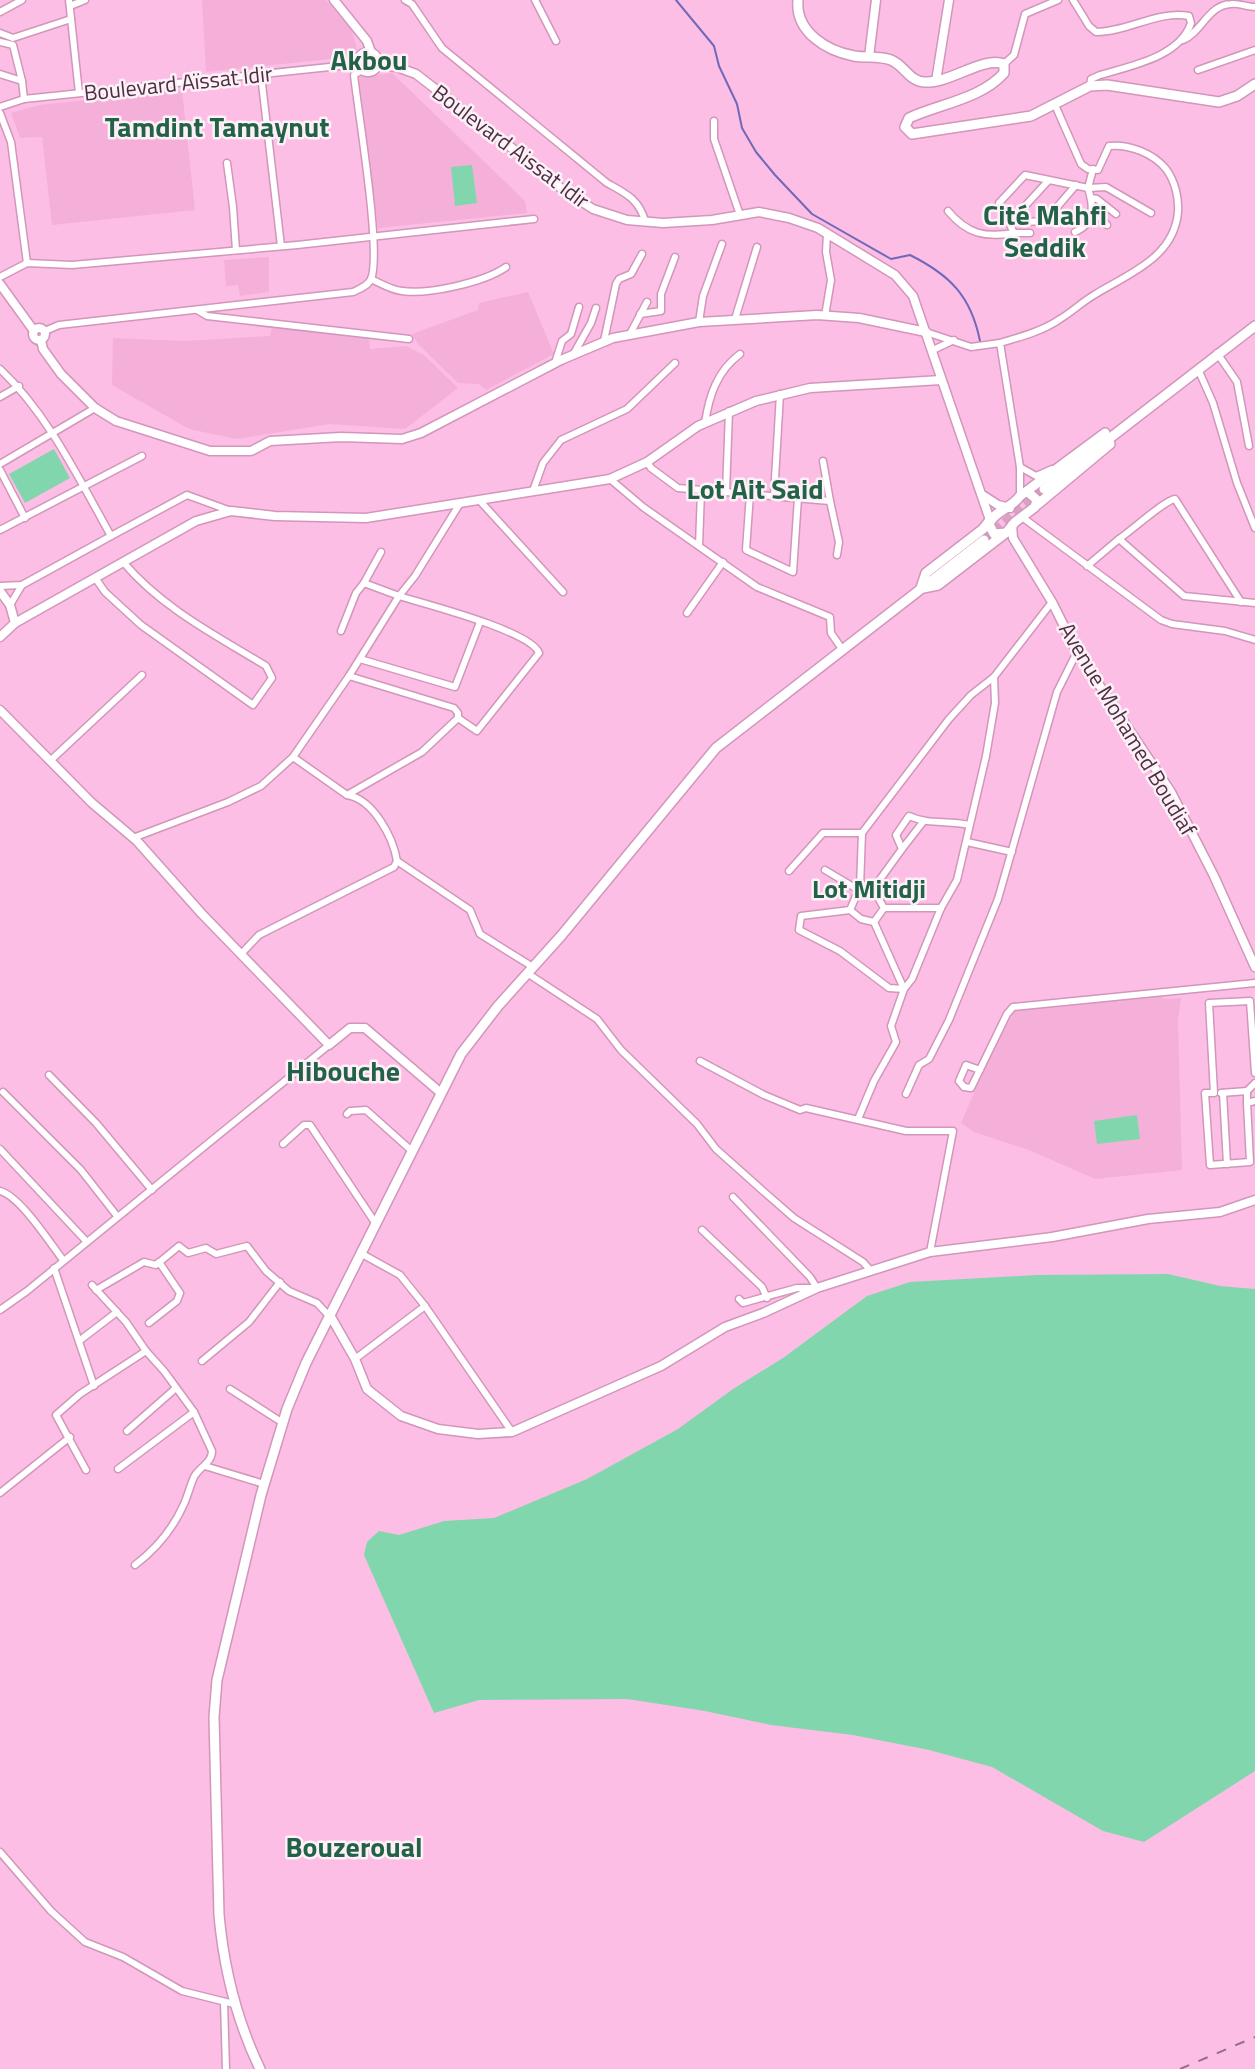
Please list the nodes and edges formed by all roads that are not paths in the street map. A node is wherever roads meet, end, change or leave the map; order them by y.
1 (22, 0) edge
2 (85, 0) edge
3 (334, 0) edge
4 (405, 0) edge
5 (535, 0) edge
6 (798, 0) edge
7 (876, 0) edge
8 (949, 0) edge
9 (1058, 0) edge
10 (1073, 0) edge
11 (8, 3) edge
12 (70, 3) edge
13 (1255, 7) edge
14 (0, 12) edge
15 (71, 19) junction
16 (0, 33) edge
17 (556, 41) dead end
18 (1181, 41) junction
19 (0, 42) edge
20 (1255, 50) edge
21 (371, 52) junction
22 (868, 57) junction
23 (1004, 64) junction
24 (378, 65) junction
25 (360, 67) junction
26 (1197, 70) dead end
27 (0, 74) edge
28 (261, 75) junction
29 (22, 81) junction
30 (936, 81) junction
31 (1255, 84) edge
32 (1090, 86) junction
33 (79, 93) junction
34 (24, 99) junction
35 (1055, 105) junction
36 (0, 107) edge
37 (0, 113) edge
38 (714, 120) dead end
39 (226, 163) dead end
40 (1093, 169) junction
41 (1048, 181) junction
42 (1076, 185) junction
43 (1088, 188) junction
44 (1091, 198) junction
45 (1092, 209) junction
46 (948, 211) dead end
47 (1150, 213) dead end
48 (1004, 214) junction
49 (1116, 214) dead end
50 (740, 215) junction
51 (1016, 216) junction
52 (534, 219) dead end
53 (645, 221) junction
54 (1107, 225) dead end
55 (1086, 227) junction
56 (1075, 232) dead end
57 (1014, 233) junction
58 (1030, 233) dead end
59 (827, 234) junction
60 (1090, 234) dead end
61 (372, 236) junction
62 (722, 244) dead end
63 (281, 246) junction
64 (757, 247) dead end
65 (236, 250) junction
66 (642, 254) dead end
67 (675, 256) dead end
68 (27, 262) junction
69 (506, 267) dead end
70 (0, 278) edge
71 (371, 279) junction
72 (0, 284) edge
73 (647, 302) dead end
74 (579, 308) dead end
75 (596, 308) dead end
76 (196, 310) junction
77 (640, 314) junction
78 (825, 316) junction
79 (735, 319) junction
80 (699, 322) junction
81 (1254, 328) edge
82 (34, 331) junction
83 (45, 331) junction
84 (926, 332) junction
85 (630, 334) junction
86 (409, 339) dead end
87 (954, 339) junction
88 (41, 340) junction
89 (604, 342) junction
90 (1000, 343) junction
91 (933, 350) junction
92 (1217, 353) junction
93 (740, 354) dead end
94 (573, 355) junction
95 (555, 363) junction
96 (675, 363) dead end
97 (1197, 368) junction
98 (0, 369) edge
99 (941, 380) junction
100 (19, 386) junction
101 (780, 394) junction
102 (0, 397) edge
103 (95, 408) junction
104 (729, 411) junction
105 (705, 423) junction
106 (1124, 426) junction
107 (52, 434) junction
108 (1249, 446) dead end
109 (142, 456) dead end
110 (1075, 456) junction
111 (823, 461) dead end
112 (647, 462) junction
113 (0, 464) edge
114 (1020, 467) junction
115 (0, 470) edge
116 (609, 479) junction
117 (83, 487) junction
118 (1044, 489) tunnel mouth
119 (701, 491) junction
120 (533, 492) junction
121 (726, 492) junction
122 (750, 494) junction
123 (1024, 494) junction
124 (774, 496) junction
125 (984, 496) junction
126 (798, 498) junction
127 (480, 501) junction
128 (830, 501) junction
129 (1038, 504) junction
130 (459, 505) junction
131 (1010, 508) junction
132 (231, 511) junction
133 (1022, 516) junction
134 (25, 518) junction
135 (990, 520) junction
136 (1033, 524) junction
137 (1255, 528) edge
138 (0, 530) edge
139 (111, 536) junction
140 (1008, 536) junction
141 (1119, 539) junction
142 (984, 540) tunnel mouth
143 (699, 546) junction
144 (381, 552) dead end
145 (837, 555) dead end
146 (723, 562) junction
147 (124, 563) junction
148 (1087, 566) junction
149 (96, 579) junction
150 (364, 583) junction
151 (22, 585) junction
152 (0, 586) edge
153 (921, 589) junction
154 (0, 591) edge
155 (563, 591) dead end
156 (399, 596) junction
157 (1053, 602) junction
158 (1241, 602) junction
159 (1255, 603) edge
160 (10, 605) junction
161 (687, 613) dead end
162 (480, 622) junction
163 (15, 623) junction
164 (341, 631) dead end
165 (0, 637) edge
166 (1255, 640) edge
167 (842, 650) junction
168 (1077, 652) junction
169 (360, 659) junction
170 (142, 675) dead end
171 (349, 676) junction
172 (994, 678) junction
173 (0, 710) edge
174 (458, 718) junction
175 (293, 757) junction
176 (51, 761) junction
177 (347, 795) junction
178 (923, 822) junction
179 (969, 825) junction
180 (862, 833) junction
181 (133, 837) junction
182 (967, 842) junction
183 (903, 849) junction
184 (1012, 852) junction
185 (397, 861) junction
186 (825, 870) dead end
187 (789, 871) dead end
188 (859, 888) junction
189 (873, 889) junction
190 (884, 908) junction
191 (941, 908) junction
192 (850, 910) junction
193 (874, 922) junction
194 (241, 954) junction
195 (1255, 967) edge
196 (530, 970) junction
197 (1255, 983) edge
198 (904, 989) junction
199 (329, 1045) junction
200 (700, 1061) dead end
201 (980, 1070) dead end
202 (1255, 1073) edge
203 (49, 1075) dead end
204 (1255, 1083) edge
205 (3, 1092) dead end
206 (1247, 1092) junction
207 (441, 1093) junction
208 (1214, 1093) junction
209 (1223, 1093) junction
210 (906, 1094) dead end
211 (1255, 1101) edge
212 (1247, 1103) junction
213 (347, 1114) dead end
214 (858, 1119) junction
215 (283, 1144) dead end
216 (0, 1149) edge
217 (413, 1152) junction
218 (1227, 1164) junction
219 (152, 1190) junction
220 (0, 1191) edge
221 (733, 1197) dead end
222 (1255, 1200) edge
223 (117, 1216) junction
224 (376, 1225) junction
225 (702, 1230) dead end
226 (86, 1241) junction
227 (930, 1252) junction
228 (362, 1254) junction
229 (63, 1260) junction
230 (159, 1262) junction
231 (54, 1268) junction
232 (871, 1271) junction
233 (280, 1282) junction
234 (817, 1288) junction
235 (767, 1298) junction
236 (739, 1299) dead end
237 (425, 1306) junction
238 (0, 1310) edge
239 (117, 1312) junction
240 (331, 1317) junction
241 (149, 1323) dead end
242 (79, 1341) junction
243 (146, 1351) junction
244 (355, 1359) junction
245 (202, 1361) dead end
246 (94, 1386) junction
247 (177, 1388) junction
248 (230, 1389) dead end
249 (194, 1412) junction
250 (283, 1423) junction
251 (127, 1431) dead end
252 (512, 1432) junction
253 (70, 1437) junction
254 (205, 1466) junction
255 (118, 1469) dead end
256 (86, 1470) dead end
257 (264, 1484) junction
258 (0, 1493) edge
259 (135, 1565) dead end
260 (0, 1852) edge
261 (224, 2002) junction
262 (234, 2004) junction
263 (226, 2069) edge
264 (260, 2069) edge

1 - 11 street
2 - 12 street
3 - 21 street
4 - 53 street
5 - 17 street
6 - 22 main road
7 - 22 street
8 - 30 street
9 - 23 street
10 - 18 street
11 - 14 street
12 - 15 street
13 - 18 street
15 - 16 street
15 - 33 street
18 - 32 street
19 - 29 street
20 - 26 street
21 - 24 street
21 - 25 street
22 - 30 main road
23 - 30 main road
23 - 35 main road
24 - 25 street
24 - 53 street, Boulevard Aissat Idir
25 - 28 street, Boulevard Aïssat Idir
25 - 61 street
27 - 29 street
28 - 33 street, Boulevard Aïssat Idir
28 - 63 street
29 - 34 street
31 - 32 main road
32 - 35 main road
33 - 34 street, Boulevard Aïssat Idir
34 - 36 street, Boulevard Aïssat Idir
35 - 40 street
37 - 68 street
38 - 50 street
39 - 65 street
40 - 43 street
40 - 90 street
41 - 42 street
41 - 48 street
41 - 51 street
42 - 43 street
42 - 51 street
43 - 44 street
43 - 47 street
44 - 45 street
44 - 49 street
45 - 54 street
45 - 55 street
46 - 57 street
48 - 51 street
48 - 57 street
50 - 53 street, Boulevard Aissat Idir
50 - 59 street, Boulevard Aissat Idir
52 - 61 street
55 - 56 street
55 - 60 street
57 - 58 street
59 - 78 street
59 - 84 street, Boulevard Aissat Idir
61 - 63 street
61 - 71 street
62 - 80 street
63 - 65 street
64 - 79 street
65 - 68 street
66 - 89 street
67 - 77 street
68 - 70 street
69 - 71 street
71 - 76 street
72 - 82 street
73 - 77 street
74 - 95 street
75 - 94 street
76 - 83 street
76 - 86 street
77 - 85 street
78 - 79 street
78 - 84 street
79 - 80 street
80 - 85 street
81 - 92 main road
82 - 83 street
82 - 88 street
83 - 88 street
84 - 87 street
84 - 91 street, Boulevard Aissat Idir
85 - 89 street
87 - 90 street
87 - 91 street
88 - 103 street
89 - 94 street
90 - 114 street
91 - 99 street, Boulevard Aissat Idir
92 - 97 main road
92 - 108 street
93 - 105 street
94 - 95 street
95 - 103 street
96 - 120 street
97 - 106 main road
97 - 137 street
98 - 100 street
99 - 101 street
99 - 125 street, Boulevard Aissat Idir
100 - 102 street
100 - 107 street
101 - 104 street
101 - 124 street
103 - 107 street
104 - 105 street
104 - 121 street
105 - 112 street
106 - 110 main road
106 - 118 main road
106 - 129 main road
107 - 113 street
107 - 117 street
109 - 117 street
110 - 114 street
110 - 123 main road
111 - 128 street
112 - 116 street
112 - 119 street
114 - 123 street
115 - 134 street
116 - 120 street
116 - 143 street
117 - 134 street
117 - 139 street
119 - 121 street
119 - 143 street
120 - 127 street
121 - 122 street
122 - 124 street
122 - 126 street
123 - 129 main road
123 - 131 main road
124 - 126 street
125 - 131 street
125 - 135 street, Boulevard Aissat Idir
126 - 128 street
127 - 130 street
127 - 155 street
128 - 145 street
129 - 133 main road
129 - 136 street
130 - 132 street
130 - 156 street
131 - 135 main road
132 - 139 street
132 - 147 street
133 - 136 street
133 - 140 main road
134 - 138 street
135 - 140 main road
135 - 153 main road
136 - 148 street
139 - 151 street
140 - 153 main road
140 - 157 street, Avenue Mohamed Boudiaf
141 - 148 street
141 - 158 street
141 - 158 street
142 - 153 main road
143 - 146 street
144 - 150 street
146 - 161 street
146 - 167 street
147 - 149 street
147 - 149 street
148 - 166 street
149 - 163 street
150 - 156 street
150 - 164 street
151 - 152 street
151 - 160 street
153 - 167 main road
154 - 160 street
156 - 162 street
156 - 169 street
157 - 168 street, Avenue Mohamed Boudiaf
157 - 172 street
158 - 159 street
160 - 163 street
162 - 169 street
162 - 174 street
163 - 165 street
167 - 196 main road
168 - 184 street
168 - 195 street, Avenue Mohamed Boudiaf
169 - 171 street
170 - 176 street
171 - 174 street
171 - 175 street
172 - 179 street
172 - 180 street
173 - 176 street
174 - 177 street
175 - 177 street
175 - 181 street
176 - 181 street
177 - 185 street
178 - 179 street
178 - 183 street
178 - 183 street
179 - 182 street
180 - 187 street
180 - 188 street
181 - 194 street
182 - 184 street
182 - 191 street
183 - 189 street
184 - 210 street
185 - 194 street
185 - 196 street
186 - 188 street
188 - 189 street
188 - 192 street
189 - 190 street
190 - 191 street
190 - 193 street
191 - 198 street
192 - 193 street
192 - 198 street
193 - 198 street
194 - 199 street
196 - 207 main road
196 - 232 street
197 - 201 street
198 - 214 street
199 - 207 street
199 - 219 street
200 - 214 street
202 - 208 street
203 - 219 street
204 - 206 street
205 - 223 street
206 - 209 street
206 - 212 street
207 - 217 main road
208 - 209 street
208 - 218 street
209 - 218 street
211 - 212 street
212 - 218 street
213 - 217 street
214 - 227 street
215 - 224 street
216 - 226 street
217 - 224 main road
219 - 223 street
220 - 229 street
221 - 234 street
222 - 227 street
223 - 226 street
224 - 228 main road
225 - 235 street
226 - 229 street
227 - 232 street
228 - 237 street
228 - 240 main road
229 - 231 street
230 - 233 street
230 - 239 street
230 - 241 street
231 - 238 street
231 - 242 street
232 - 234 street
233 - 240 street
233 - 245 street
234 - 235 street
234 - 252 street
235 - 236 street
237 - 244 street
237 - 252 street
239 - 242 street
239 - 243 street
240 - 244 street
240 - 250 main road
242 - 246 street
243 - 246 street
243 - 247 street
244 - 252 street
246 - 253 street
247 - 249 street
247 - 251 street
248 - 250 street
249 - 254 street
249 - 255 street
250 - 257 main road
253 - 256 street
253 - 258 street
254 - 257 street
254 - 259 street
257 - 262 main road
260 - 261 street
261 - 262 street
261 - 263 street
262 - 264 main road

